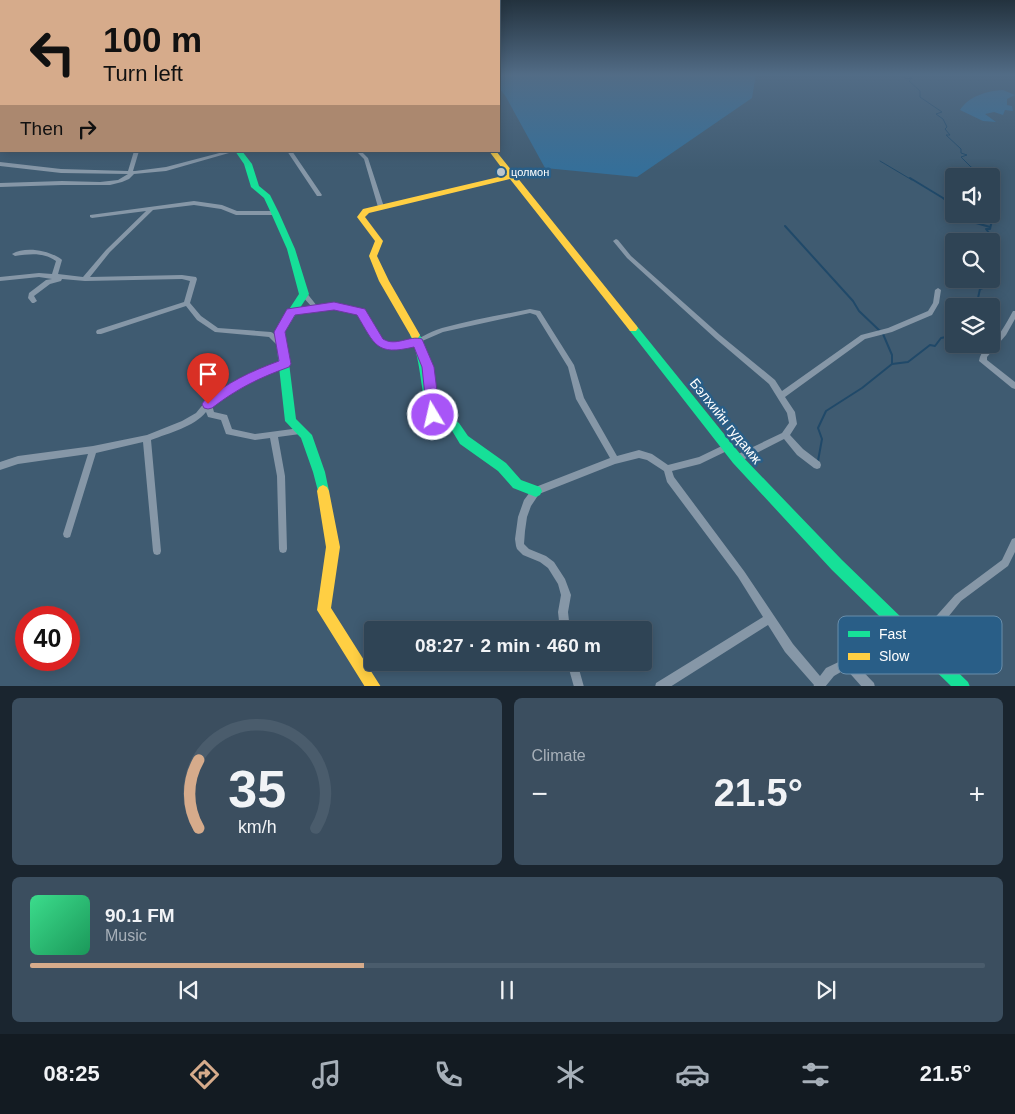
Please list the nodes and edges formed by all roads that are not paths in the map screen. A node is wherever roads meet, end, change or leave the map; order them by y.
1 (137, 152) edge
2 (232, 152) edge
3 (237, 152) edge
4 (290, 152) edge
5 (359, 152) edge
6 (493, 152) edge
7 (0, 164) edge
8 (131, 173) junction
9 (511, 176) junction
10 (0, 185) edge
11 (319, 195) dead end
12 (381, 207) junction
13 (151, 209) junction
14 (275, 213) junction
15 (92, 216) dead end
16 (616, 241) dead end
17 (15, 254) dead end
18 (54, 277) junction
19 (0, 278) edge
20 (62, 278) junction
21 (85, 279) junction
22 (938, 290) dead end
23 (304, 294) junction
24 (34, 301) dead end
25 (188, 303) junction
26 (315, 307) junction
27 (291, 312) junction
28 (1015, 312) edge
29 (99, 332) dead end
30 (418, 342) junction
31 (281, 346) junction
32 (285, 364) junction
33 (1015, 386) edge
34 (781, 396) junction
35 (208, 404) junction
36 (300, 431) junction
37 (786, 435) junction
38 (274, 436) junction
39 (147, 438) junction
40 (728, 447) junction
41 (93, 450) junction
42 (737, 459) junction
43 (615, 460) junction
44 (817, 465) dead end
45 (0, 466) edge
46 (667, 469) junction
47 (536, 492) junction
48 (67, 534) dead end
49 (1015, 542) edge
50 (283, 549) dead end
51 (157, 551) dead end
52 (890, 616) edge
53 (943, 616) edge
54 (768, 619) junction
55 (564, 621) edge
56 (838, 668) edge
57 (575, 671) edge
58 (859, 674) edge
59 (950, 674) edge
60 (819, 685) edge
61 (374, 686) edge
62 (579, 686) edge
63 (660, 686) edge
64 (870, 686) edge
65 (963, 686) edge

1 - 8 street
2 - 8 street
3 - 14 street
4 - 11 street
5 - 12 street
6 - 9 street, Бэлхийн гудамж
7 - 8 street
8 - 10 street
9 - 12 street
9 - 40 street, Бэлхийн гудамж
12 - 30 street
13 - 14 street
13 - 15 street
13 - 21 street
14 - 23 street
16 - 34 street
17 - 18 street
18 - 19 street
18 - 20 street
20 - 21 street
20 - 24 street
21 - 25 street
22 - 34 street
23 - 26 street
23 - 27 street
25 - 29 street
25 - 31 street
26 - 27 street
26 - 30 street
27 - 31 street
28 - 33 street
30 - 43 street
30 - 47 street
31 - 32 street
32 - 35 street
32 - 36 street
34 - 37 street
35 - 38 street
35 - 39 street
36 - 38 street
36 - 61 street
37 - 42 street
37 - 44 street
38 - 50 street
39 - 41 street
39 - 51 street
40 - 42 street, Бэлхийн гудамж
40 - 46 street
41 - 45 street
41 - 48 street
42 - 52 street, Бэлхийн гудамж
43 - 46 street
43 - 47 street
46 - 54 street
47 - 55 street
49 - 53 street
54 - 60 street
54 - 63 street
56 - 60 street
57 - 62 street
58 - 64 street
59 - 65 street, Бэлхийн гудамж

